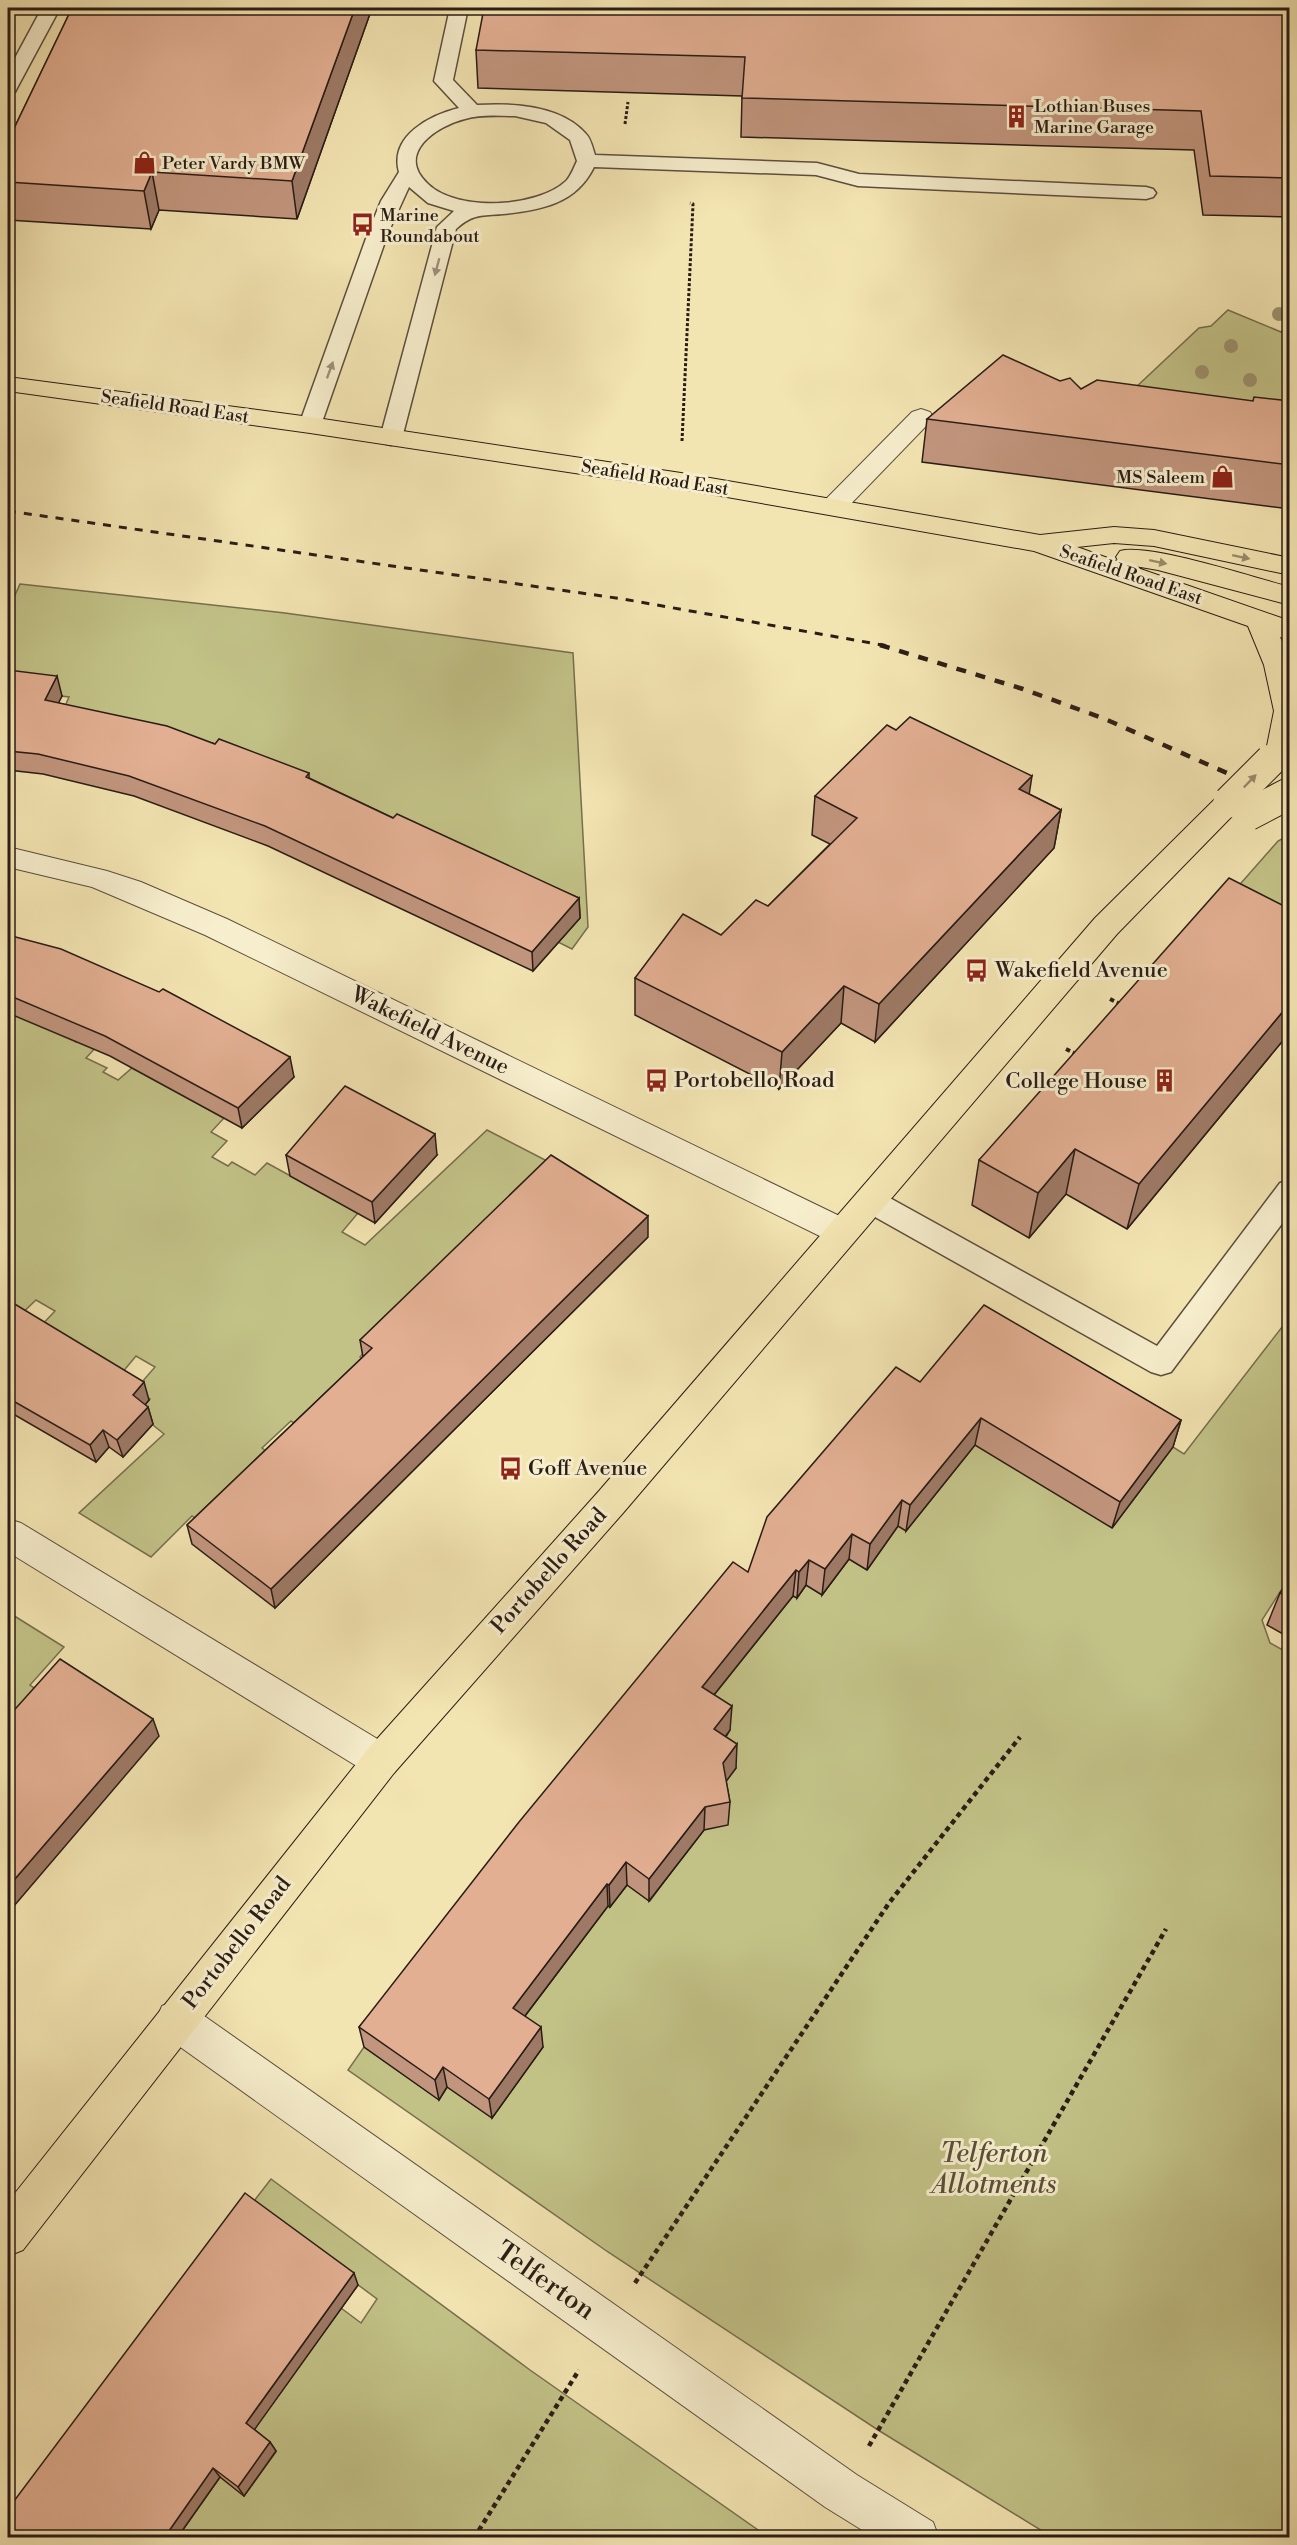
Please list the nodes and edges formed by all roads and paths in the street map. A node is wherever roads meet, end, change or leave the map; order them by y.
1 (51, 8) edge
2 (459, 8) edge
3 (8, 88) edge
4 (628, 102) dead end
5 (472, 111) junction
6 (587, 161) junction
7 (620, 162) junction
8 (407, 174) junction
9 (1146, 193) dead end
10 (682, 203) dead end
11 (480, 208) junction
12 (8, 384) edge
13 (921, 417) dead end
14 (310, 426) junction
15 (391, 438) junction
16 (681, 481) junction
17 (834, 506) junction
18 (1038, 543) junction
19 (1290, 567) edge
20 (1290, 596) edge
21 (1259, 619) junction
22 (1290, 631) edge
23 (1280, 752) edge
24 (1290, 793) edge
25 (1238, 809) junction
26 (8, 857) edge
27 (1110, 999) dead end
28 (1128, 1008) edge
29 (1066, 1049) dead end
30 (1084, 1058) edge
31 (1290, 1191) edge
32 (870, 1200) junction
33 (842, 1232) junction
34 (8, 1534) edge
35 (1020, 1737) dead end
36 (381, 1761) junction
37 (1166, 1929) dead end
38 (176, 2020) junction
39 (8, 2235) edge
40 (608, 2326) junction
41 (841, 2491) junction
42 (474, 2538) edge
43 (917, 2538) edge

1 - 3 lane
2 - 5 lane
4 - 7 path
5 - 6 lane
5 - 8 lane
6 - 7 lane
6 - 11 lane
7 - 9 lane
8 - 11 lane
14 -> 8 lane
10 - 16 path
11 -> 15 lane
12 - 14 main road, Seafield Road East
13 - 17 street
14 - 15 main road, Seafield Road East
15 - 16 main road, Seafield Road East
16 - 17 main road, Seafield Road East
17 - 18 main road, Seafield Road East
18 -> 19 main road
18 -> 20 main road
18 - 21 main road, Seafield Road East
21 - 22 main road, Seafield Road East
21 - 23 main road
25 -> 23 main road, Portobello Road, bridge
24 - 25 main road, Portobello Road, bridge
25 - 32 main road, Portobello Road
26 - 33 street, Wakefield Avenue
27 - 28 path
29 - 30 path
31 - 32 lane
32 - 33 main road, Portobello Road
33 - 36 main road, Portobello Road
34 - 36 street
35 - 40 path
36 - 38 main road, Portobello Road
37 - 41 path
38 - 39 main road, Portobello Road
38 - 40 street, Telferton
40 - 41 street, Telferton
40 - 42 path
41 - 43 street, Telferton

